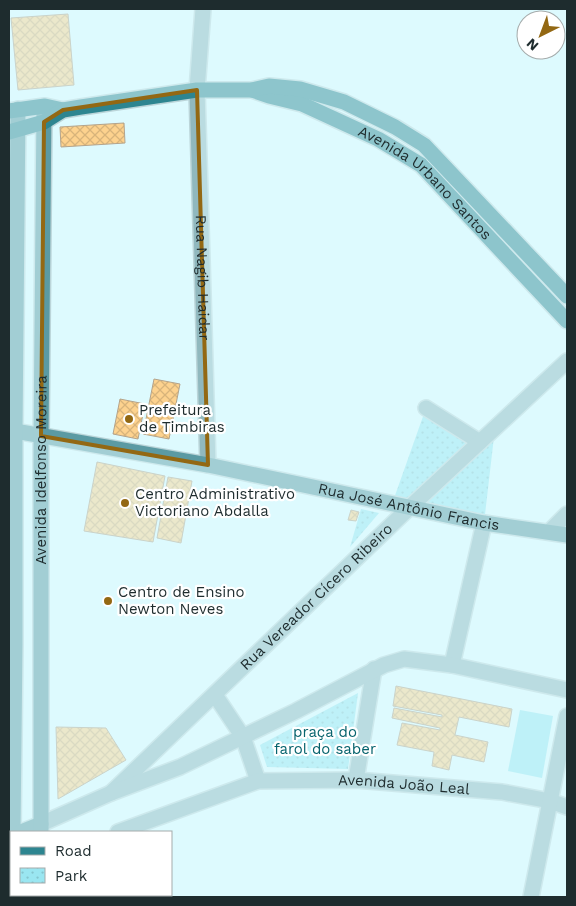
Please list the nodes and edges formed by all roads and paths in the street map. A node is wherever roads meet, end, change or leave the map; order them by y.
1 (204, 9) edge
2 (197, 90) junction
3 (252, 90) junction
4 (44, 106) junction
5 (14, 110) edge
6 (63, 110) junction
7 (44, 122) junction
8 (14, 131) edge
9 (567, 296) edge
10 (567, 321) edge
11 (567, 361) edge
12 (426, 408) dead end
13 (12, 431) edge
14 (41, 436) junction
15 (480, 442) junction
16 (208, 465) junction
17 (409, 508) junction
18 (567, 514) edge
19 (484, 522) junction
20 (550, 531) junction
21 (567, 535) edge
22 (12, 645) edge
23 (452, 665) junction
24 (374, 670) junction
25 (567, 690) edge
26 (215, 695) junction
27 (567, 716) edge
28 (243, 737) junction
29 (11, 744) edge
30 (258, 780) junction
31 (356, 780) junction
32 (111, 794) junction
33 (550, 801) junction
34 (567, 807) edge
35 (41, 828) edge
36 (13, 831) edge
37 (26, 831) edge
38 (121, 831) edge
39 (531, 897) edge

1 - 2 street, Rua Nagib Haidar
2 - 3 main road, Avenida Urbano Santos
2 - 6 main road, Avenida Urbano Santos
2 - 16 street, Rua Nagib Haidar
3 - 9 main road, Avenida Urbano Santos
3 - 10 main road, Avenida Urbano Santos
4 - 5 main road
4 - 6 main road
4 - 7 street, Avenida Idelfonso Moreira
5 - 8 street, Avenida Idelfonso Moreira
6 - 7 main road
7 - 8 main road
7 - 14 street, Avenida Idelfonso Moreira
8 - 13 street, Avenida Idelfonso Moreira
11 - 15 street, Rua Vereador Cícero Ribeiro
12 - 15 street
13 - 14 street, Rua José Antônio Francis
13 - 22 street, Avenida Idelfonso Moreira
14 - 16 street, Rua José Antônio Francis
14 - 35 street, Avenida Idelfonso Moreira
15 - 17 street, Rua Vereador Cícero Ribeiro
16 - 17 street, Rua José Antônio Francis
17 - 19 street, Rua José Antônio Francis
17 - 26 street, Rua Vereador Cícero Ribeiro
18 - 20 street
19 - 20 street, Rua José Antônio Francis
19 - 23 street
20 - 21 street, Rua José Antônio Francis
22 - 29 street, Avenida Idelfonso Moreira
23 - 24 street
23 - 25 street
24 - 28 street
24 - 31 street
26 - 28 street
26 - 32 street, Rua Vereador Cícero Ribeiro
27 - 33 street
28 - 30 street
28 - 32 street
29 - 36 street, Avenida Idelfonso Moreira
30 - 31 street, Avenida João Leal
30 - 38 street
31 - 33 street, Avenida João Leal
32 - 35 street
33 - 34 street, Avenida João Leal
33 - 39 street
35 - 37 street

